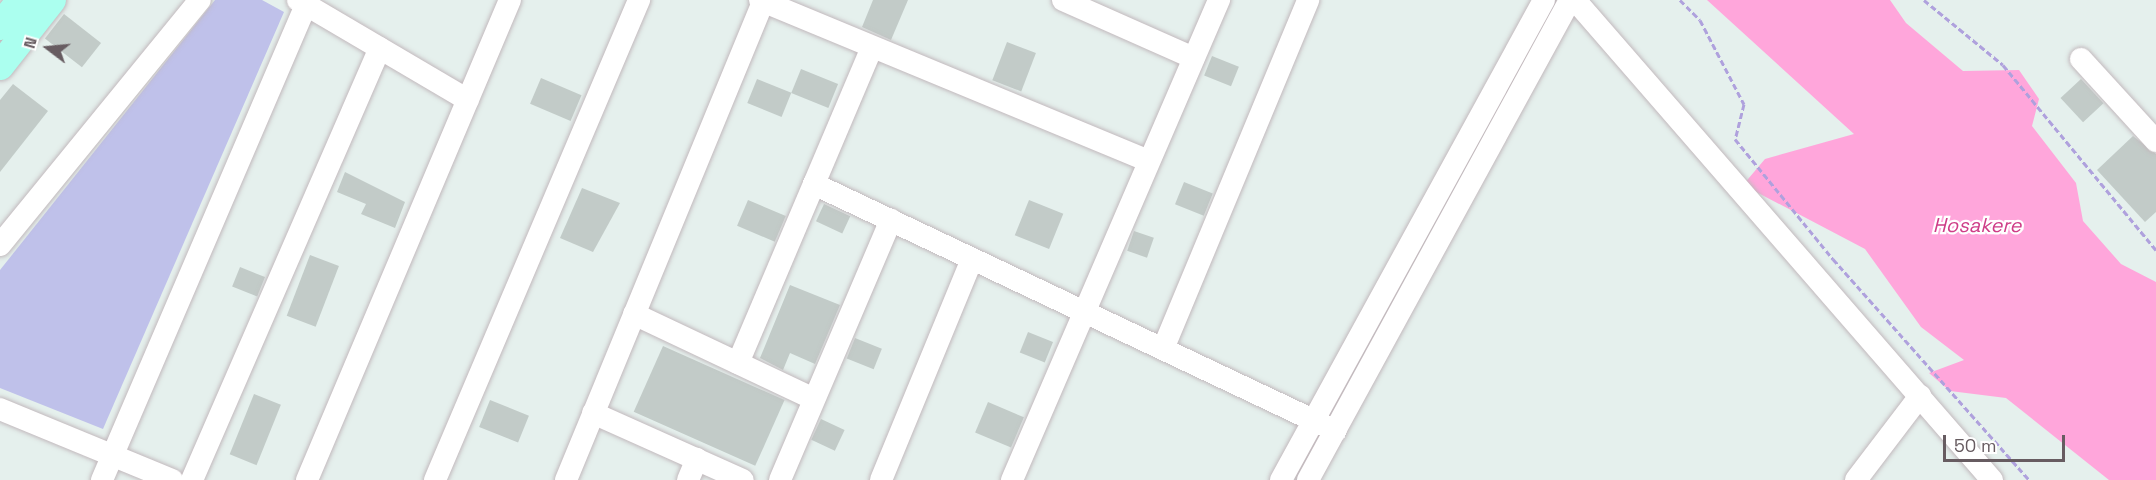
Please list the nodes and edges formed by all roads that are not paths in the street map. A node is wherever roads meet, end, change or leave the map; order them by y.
1 (21, 0) edge
2 (52, 0) edge
3 (200, 0) edge
4 (510, 0) edge
5 (639, 0) edge
6 (1063, 0) edge
7 (1219, 0) edge
8 (1308, 0) edge
9 (1544, 0) edge
10 (1570, 0) edge
11 (1575, 0) edge
12 (762, 1) edge
13 (302, 2) edge
14 (0, 26) edge
15 (380, 48) junction
16 (872, 48) junction
17 (1194, 58) junction
18 (2081, 59) dead end
19 (0, 66) edge
20 (468, 100) junction
21 (2156, 141) edge
22 (1149, 161) junction
23 (814, 184) junction
24 (891, 220) junction
25 (0, 245) edge
26 (972, 259) junction
27 (1085, 312) junction
28 (634, 314) junction
29 (1163, 349) junction
30 (738, 363) junction
31 (1920, 396) junction
32 (814, 399) junction
33 (0, 409) edge
34 (594, 413) junction
35 (1313, 420) junction
36 (1336, 431) junction
37 (115, 457) junction
38 (692, 470) edge
39 (1979, 475) edge
40 (102, 480) edge
41 (172, 480) edge
42 (192, 480) edge
43 (308, 480) edge
44 (435, 480) edge
45 (566, 480) edge
46 (743, 480) edge
47 (780, 480) edge
48 (881, 480) edge
49 (1012, 480) edge
50 (1281, 480) edge
51 (1308, 480) edge
52 (1856, 480) edge

1 - 14 main road
2 - 19 main road
3 - 25 street
4 - 20 street
5 - 44 street
6 - 17 street
7 - 17 street
8 - 29 street
9 - 35 street
10 - 36 street
11 - 31 street
12 - 16 street
12 - 28 street
13 - 15 street
13 - 37 street
15 - 20 street
15 - 42 street
16 - 22 street
16 - 23 street
17 - 22 street
18 - 21 street
20 - 43 street
22 - 27 street
23 - 24 street
23 - 30 street
24 - 26 street
24 - 32 street
26 - 27 street
26 - 48 street
27 - 29 street
27 - 49 street
28 - 30 street
28 - 34 street
29 - 35 street
30 - 32 street
31 - 39 street
31 - 52 street
32 - 47 street
33 - 37 street
34 - 38 street
34 - 45 street
35 - 36 street
35 - 50 street
36 - 51 street
37 - 40 street
37 - 41 street
38 - 46 street

